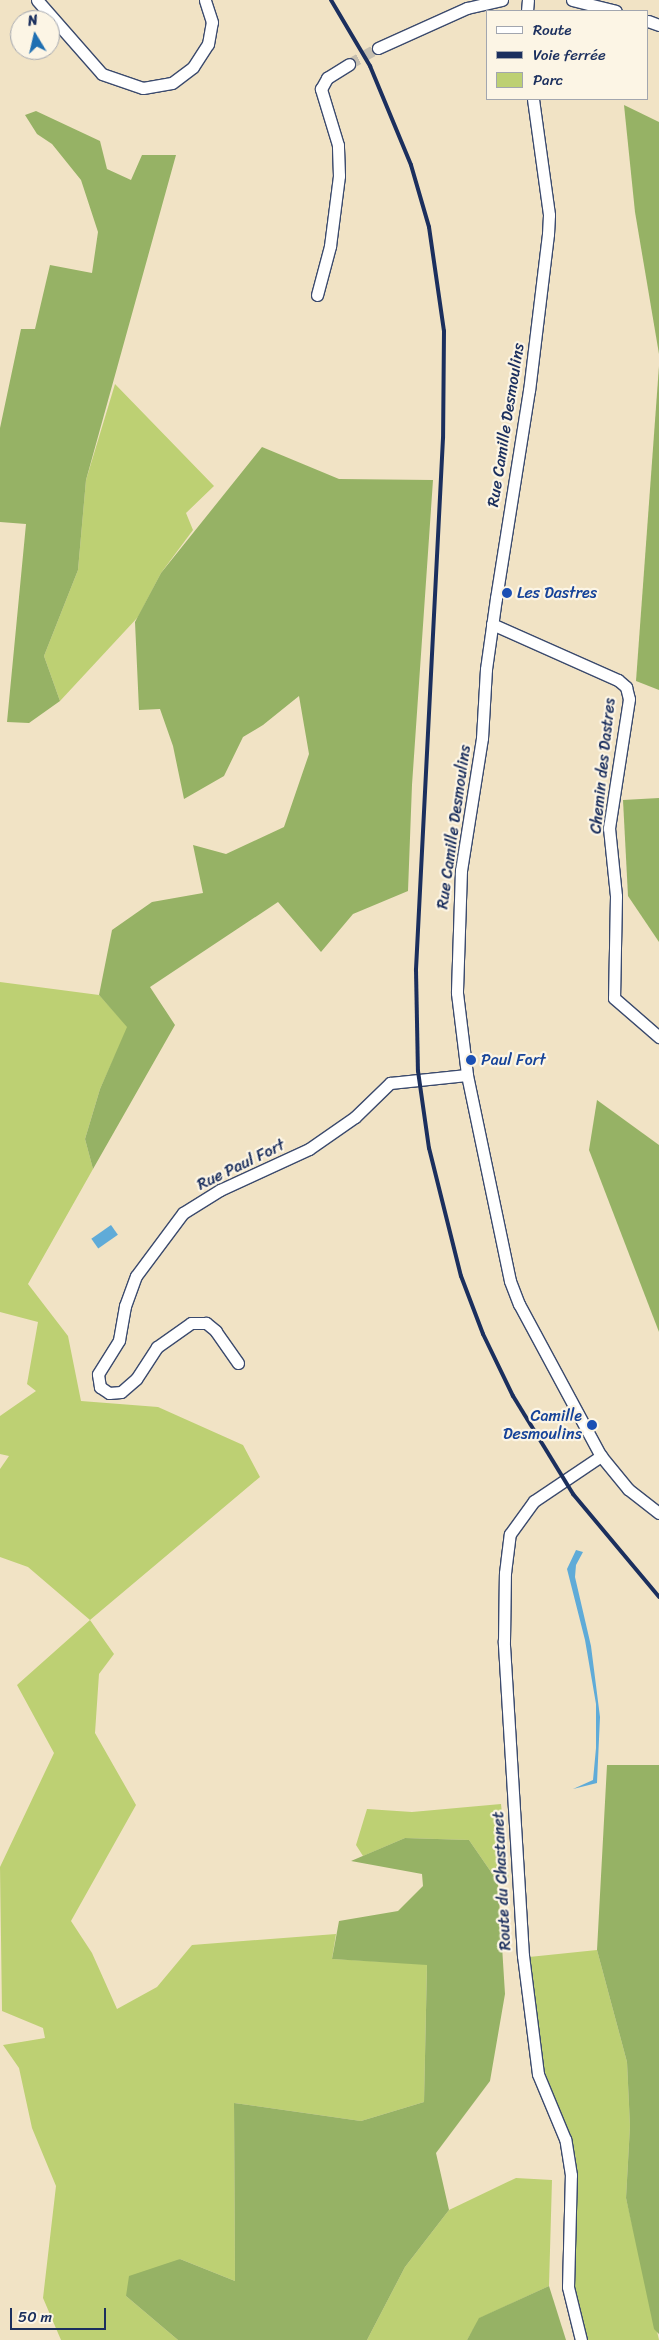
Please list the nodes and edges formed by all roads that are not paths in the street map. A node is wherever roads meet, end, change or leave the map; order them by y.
1 (37, 0) edge
2 (205, 0) edge
3 (502, 0) edge
4 (572, 0) edge
5 (467, 4) edge
6 (612, 10) edge
7 (378, 48) tunnel mouth
8 (349, 64) tunnel mouth
9 (533, 100) edge
10 (317, 295) dead end
11 (492, 624) junction
12 (659, 1037) edge
13 (467, 1074) junction
14 (238, 1364) dead end
15 (601, 1456) junction
16 (659, 1512) edge
17 (581, 2340) edge

1 - 2 street
3 - 5 street
4 - 6 street
5 - 7 street
8 - 10 street
9 - 11 street, Rue Camille Desmoulins
11 - 12 street, Chemin des Dastres
11 - 13 street, Rue Camille Desmoulins
13 - 14 street, Rue Paul Fort
13 - 15 street, Rue Camille Desmoulins
15 - 16 street, Rue Camille Desmoulins
15 - 17 street, Route du Chastanet

